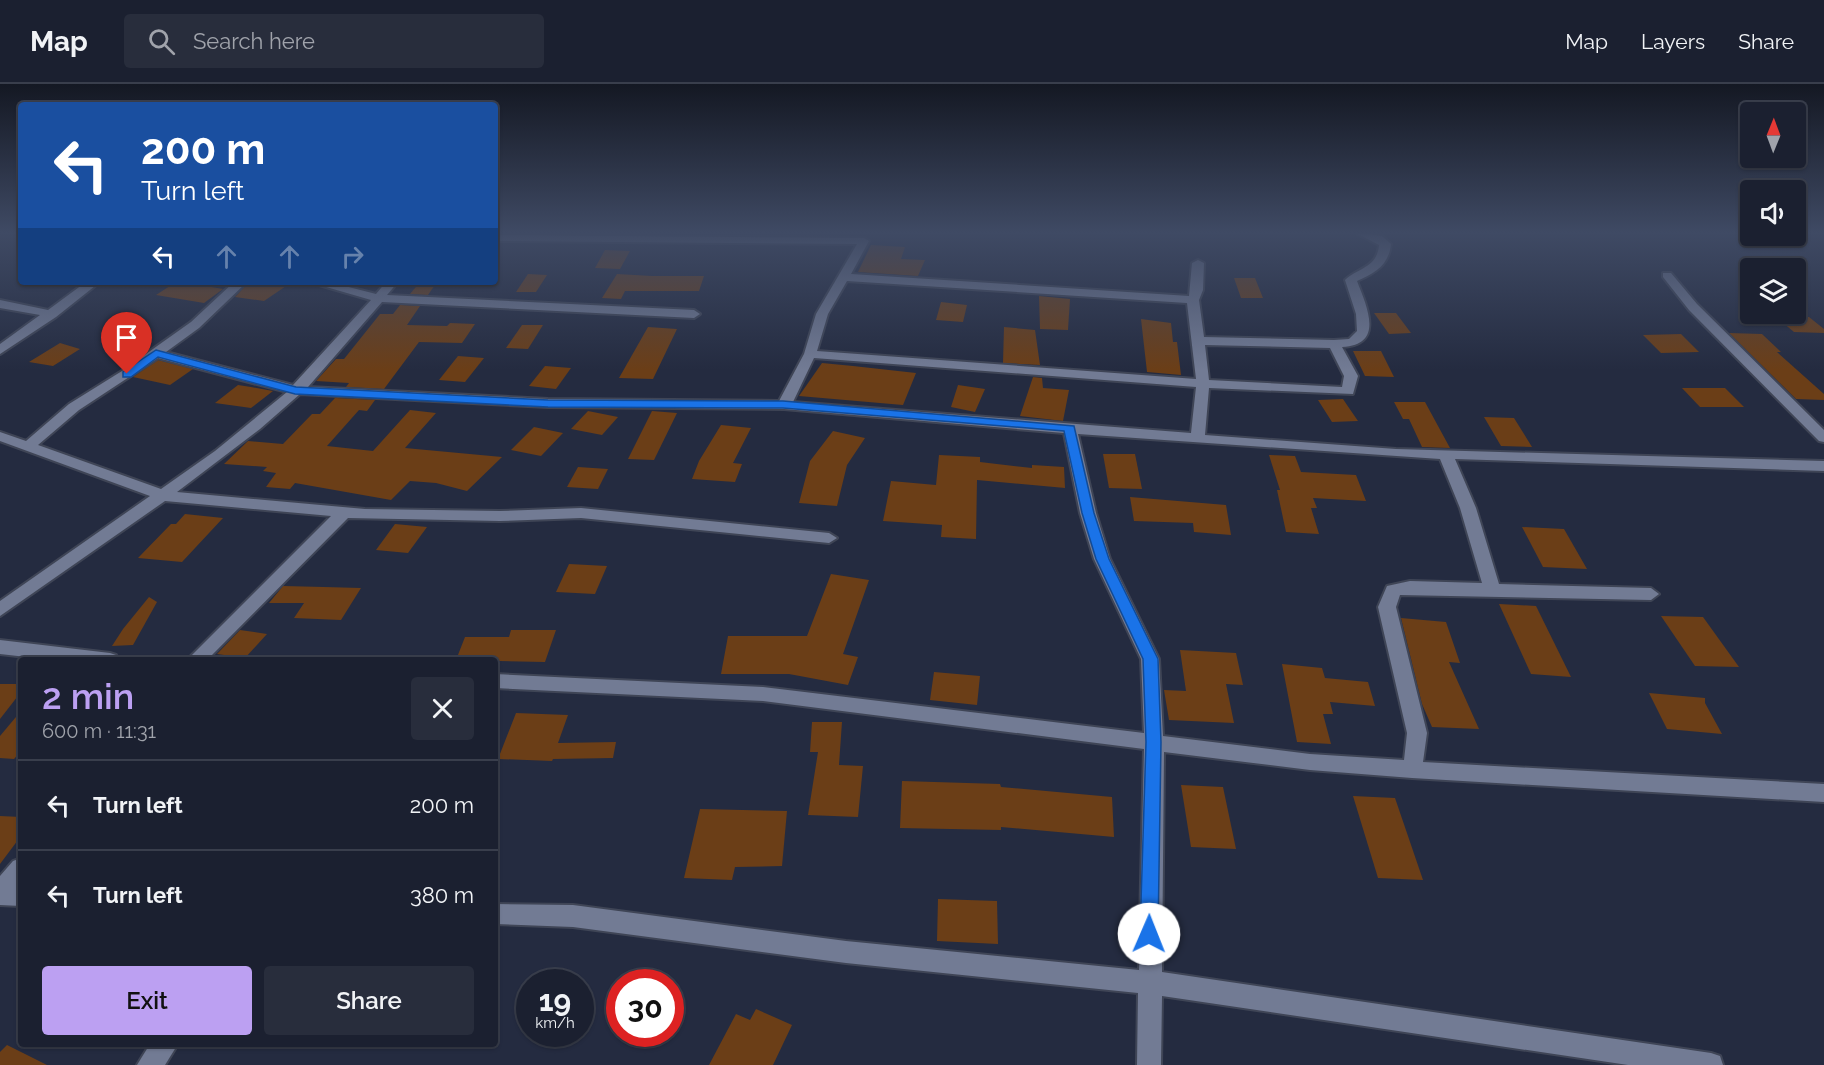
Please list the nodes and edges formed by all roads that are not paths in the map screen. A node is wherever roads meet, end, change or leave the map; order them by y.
1 (842, 279) edge
2 (870, 279) edge
3 (1197, 279) edge
4 (1353, 279) edge
5 (1670, 279) edge
6 (90, 285) edge
7 (238, 285) edge
8 (327, 285) edge
9 (390, 285) edge
10 (379, 298) junction
11 (1193, 300) junction
12 (0, 304) edge
13 (52, 314) junction
14 (694, 314) dead end
15 (1196, 341) junction
16 (1334, 344) junction
17 (0, 350) edge
18 (156, 353) junction
19 (810, 354) junction
20 (1203, 384) junction
21 (295, 390) junction
22 (783, 405) junction
23 (1070, 428) junction
24 (0, 436) edge
25 (1198, 438) junction
26 (1824, 438) edge
27 (27, 447) junction
28 (1446, 455) junction
29 (1824, 465) edge
30 (164, 496) junction
31 (343, 513) junction
32 (828, 538) dead end
33 (1492, 588) junction
34 (1651, 594) dead end
35 (0, 610) edge
36 (0, 647) edge
37 (85, 657) edge
38 (199, 657) edge
39 (498, 681) edge
40 (1154, 742) junction
41 (1413, 770) junction
42 (1824, 793) edge
43 (18, 872) edge
44 (0, 893) edge
45 (18, 896) edge
46 (498, 914) edge
47 (1148, 982) junction
48 (164, 1047) edge
49 (149, 1065) edge
50 (1149, 1065) edge
51 (1711, 1065) edge

1 - 19 street
2 - 11 street
3 - 11 street
4 - 16 street
5 - 26 street
6 - 13 street
7 - 18 street
8 - 10 street
9 - 10 street
10 - 14 street
10 - 21 street
11 - 15 street
12 - 13 street
13 - 17 street
15 - 16 street
15 - 20 street
16 - 20 street
18 - 21 street
18 - 27 street
19 - 20 street
19 - 22 street
20 - 25 street
21 - 22 street
21 - 30 street
22 - 23 street
23 - 25 street
23 - 40 street
24 - 27 street
25 - 28 street
27 - 30 street
28 - 29 street
28 - 33 street
30 - 31 street
30 - 35 street
31 - 32 street
31 - 38 street
33 - 34 street
33 - 41 street
36 - 37 street
39 - 40 street
40 - 41 street
40 - 47 street
41 - 42 street
43 - 44 street
44 - 45 street
46 - 47 street
47 - 50 street
47 - 51 street
48 - 49 street

